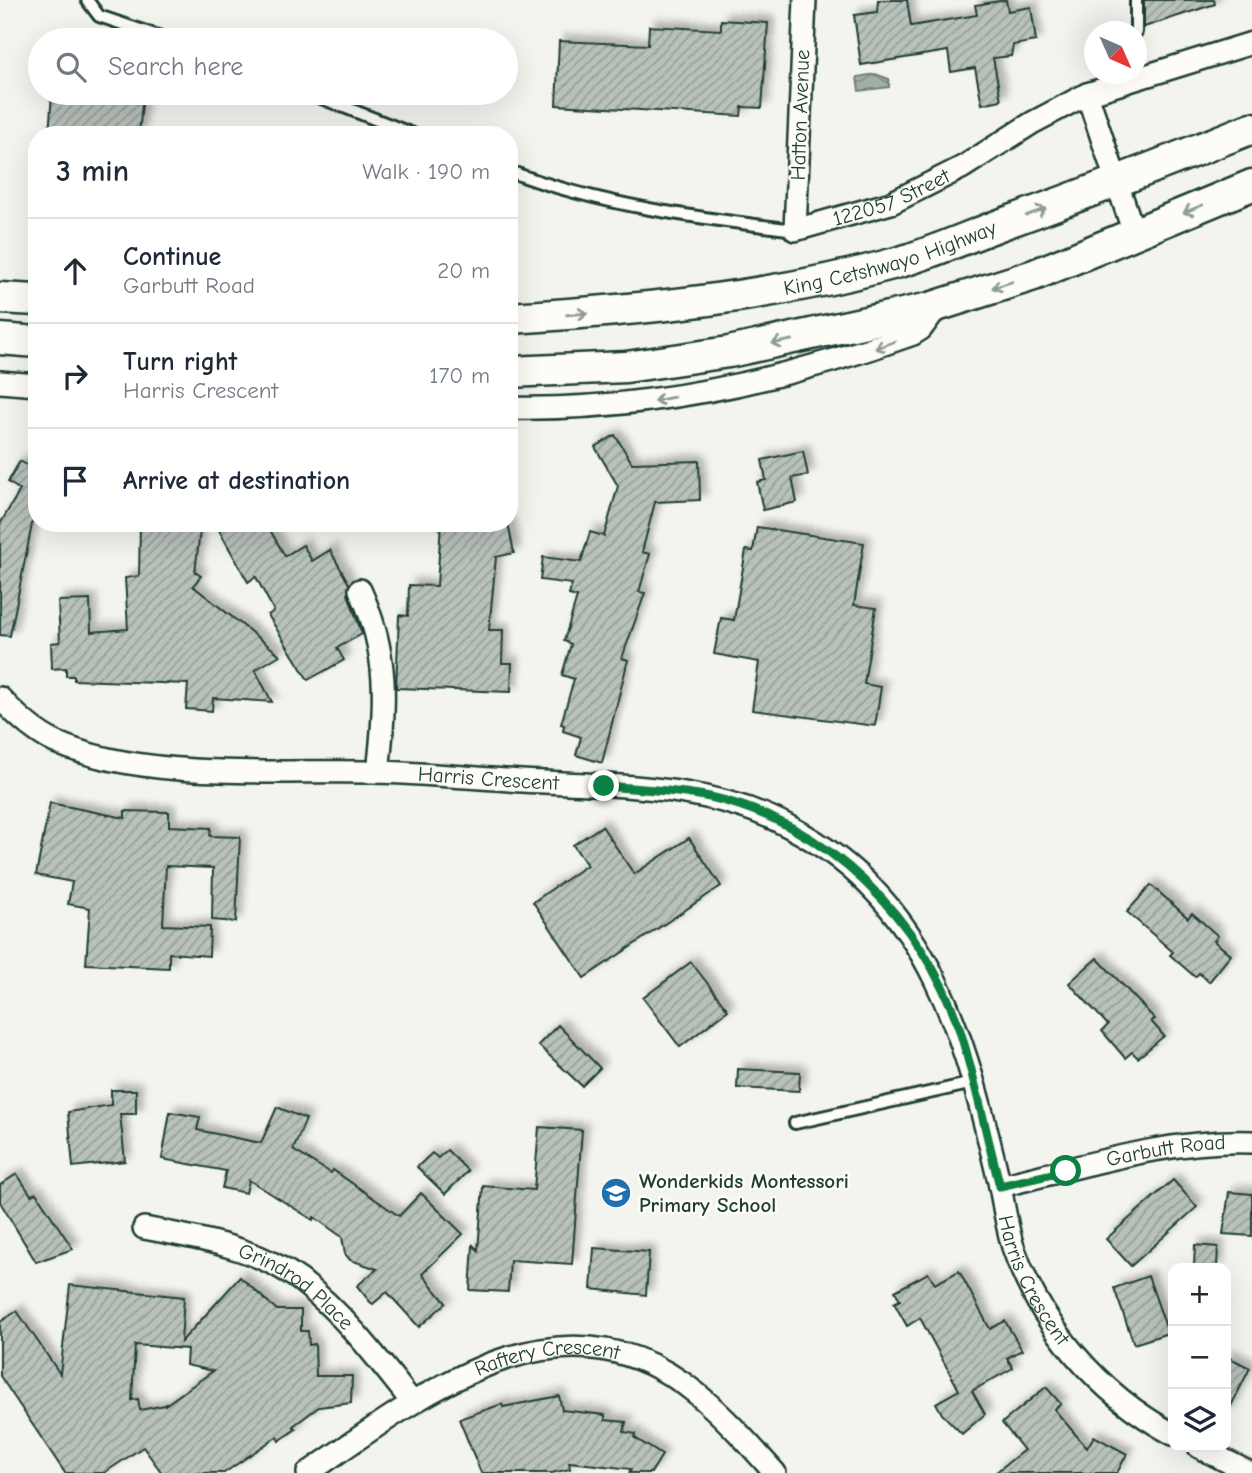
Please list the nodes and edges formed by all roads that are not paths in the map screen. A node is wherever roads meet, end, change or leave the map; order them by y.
1 (87, 0) edge
2 (805, 0) edge
3 (1136, 0) edge
4 (1136, 21) edge
5 (134, 28) edge
6 (1252, 43) edge
7 (1147, 76) edge
8 (1120, 84) edge
9 (1087, 94) junction
10 (339, 105) edge
11 (392, 126) edge
12 (1252, 128) edge
13 (518, 174) edge
14 (1116, 182) junction
15 (1252, 185) edge
16 (795, 230) junction
17 (1134, 233) junction
18 (0, 299) edge
19 (28, 300) edge
20 (938, 306) junction
21 (518, 317) edge
22 (0, 339) edge
23 (28, 341) edge
24 (518, 373) edge
25 (0, 382) edge
26 (28, 384) edge
27 (518, 408) edge
28 (359, 590) dead end
29 (0, 698) edge
30 (378, 772) junction
31 (973, 1083) junction
32 (795, 1124) dead end
33 (1252, 1142) edge
34 (1000, 1186) junction
35 (144, 1228) dead end
36 (412, 1402) junction
37 (1168, 1431) edge
38 (1209, 1452) edge
39 (308, 1473) edge
40 (775, 1473) edge
41 (1250, 1473) edge

1 - 5 lane
2 - 16 street, Hatton Avenue
3 - 4 lane
6 - 7 street, 122057 Street
8 - 9 street, 122057 Street
9 - 14 street
9 - 16 street, 122057 Street
10 - 11 lane
12 - 14 main road, King Cetshwayo Highway
13 - 16 lane, 122057 Street
14 - 17 street
21 -> 14 main road, King Cetshwayo Highway
15 -> 17 main road
17 -> 20 main road
18 - 19 main road
20 -> 24 main road
20 -> 27 street
22 - 23 main road
25 - 26 street
28 - 30 street
29 - 30 street, Harris Crescent
30 - 31 street, Harris Crescent
31 - 32 lane
31 - 34 street, Harris Crescent
33 - 34 street, Garbutt Road
34 - 37 street, Harris Crescent
35 - 36 street, Grindrod Place
36 - 39 street, Raftery Crescent
36 - 40 street, Raftery Crescent
38 - 41 street

